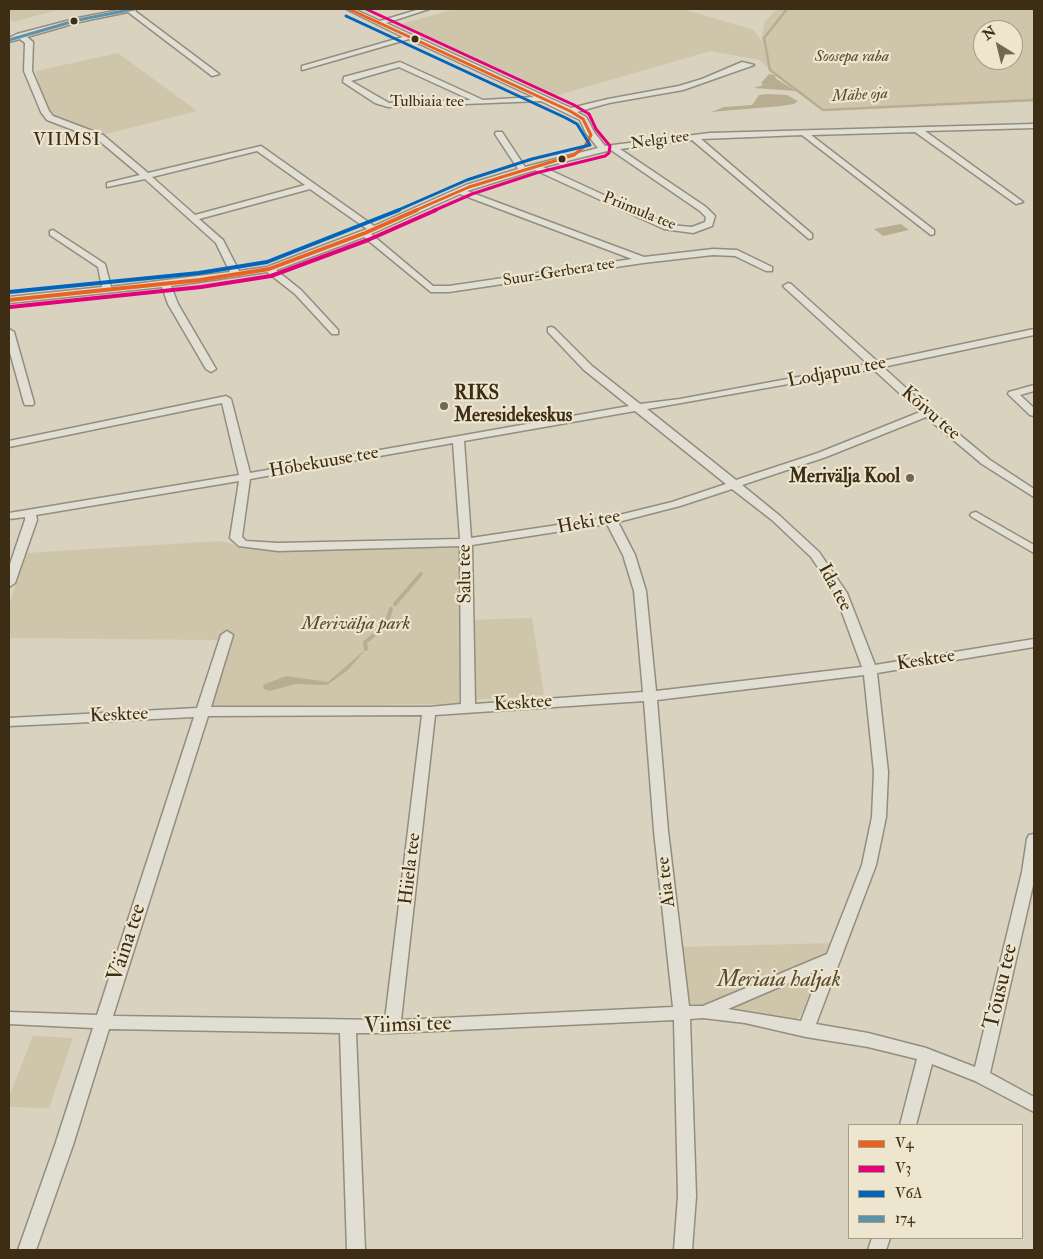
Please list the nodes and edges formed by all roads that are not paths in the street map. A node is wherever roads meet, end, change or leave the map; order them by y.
1 (131, 9) edge
2 (349, 9) edge
3 (426, 9) edge
4 (380, 23) junction
5 (20, 36) junction
6 (409, 37) junction
7 (9, 40) edge
8 (305, 68) dead end
9 (732, 69) dead end
10 (215, 74) dead end
11 (542, 98) junction
12 (481, 102) junction
13 (570, 111) junction
14 (1034, 126) edge
15 (1025, 127) junction
16 (918, 130) junction
17 (1034, 132) edge
18 (499, 134) dead end
19 (805, 134) junction
20 (592, 135) junction
21 (693, 136) junction
22 (608, 148) junction
23 (574, 155) junction
24 (534, 166) junction
25 (523, 170) junction
26 (145, 176) junction
27 (110, 185) dead end
28 (312, 186) junction
29 (459, 191) junction
30 (1019, 202) dead end
31 (193, 218) junction
32 (369, 231) junction
33 (931, 232) dead end
34 (53, 233) dead end
35 (809, 236) dead end
36 (644, 260) junction
37 (770, 268) dead end
38 (269, 269) junction
39 (236, 275) junction
40 (166, 284) junction
41 (788, 286) dead end
42 (107, 291) junction
43 (9, 300) edge
44 (552, 330) dead end
45 (9, 332) edge
46 (335, 332) dead end
47 (1034, 332) edge
48 (1023, 334) junction
49 (1034, 343) edge
50 (876, 366) junction
51 (211, 369) dead end
52 (1034, 388) edge
53 (29, 403) dead end
54 (638, 409) junction
55 (927, 413) junction
56 (1034, 413) edge
57 (458, 440) junction
58 (9, 444) edge
59 (245, 477) junction
60 (735, 486) junction
61 (1034, 494) edge
62 (30, 512) junction
63 (976, 515) dead end
64 (9, 516) edge
65 (610, 520) junction
66 (466, 542) junction
67 (1034, 550) edge
68 (9, 583) edge
69 (227, 635) dead end
70 (1034, 643) edge
71 (870, 670) junction
72 (652, 696) junction
73 (468, 708) junction
74 (204, 711) junction
75 (429, 711) junction
76 (9, 722) edge
77 (1034, 839) edge
78 (1031, 872) edge
79 (835, 957) junction
80 (703, 1012) junction
81 (682, 1014) junction
82 (9, 1018) edge
83 (102, 1022) junction
84 (392, 1027) junction
85 (348, 1028) junction
86 (806, 1030) junction
87 (926, 1055) junction
88 (980, 1076) junction
89 (1034, 1105) edge
90 (908, 1124) edge
91 (27, 1250) edge
92 (356, 1250) edge
93 (683, 1250) edge

1 - 5 street
1 - 10 street
2 - 4 street
3 - 4 street
4 - 6 street
5 - 7 street
5 - 26 street
6 - 8 street
6 - 11 street
9 - 13 street
11 - 12 street, Tulbiaia tee
11 - 13 street
12 - 12 street, Tulbiaia tee
13 - 20 street
14 - 15 street, Nelgi tee
15 - 16 street, Nelgi tee
15 - 17 street
16 - 19 street, Nelgi tee
16 - 30 street
18 - 25 street
19 - 21 street, Nelgi tee
19 - 33 street
20 - 22 street
20 - 23 street
21 - 22 street, Nelgi tee
21 - 35 street
22 - 23 street, Nelgi tee
22 - 24 street, Priimula tee
23 - 24 street, Nelgi tee
24 - 25 street, Nelgi tee
25 - 29 street, Nelgi tee
26 - 27 street
26 - 28 street, Suur-Gerbera tee
26 - 31 street
28 - 31 street
28 - 32 street, Suur-Gerbera tee
29 - 32 street, Nelgi tee
29 - 36 street
31 - 39 street
32 - 36 street, Suur-Gerbera tee
32 - 38 street, Nelgi tee
34 - 42 street
36 - 37 street, Suur-Gerbera tee
38 - 39 street, Nelgi tee
38 - 46 street
39 - 40 street, Nelgi tee
40 - 42 street, Nelgi tee
40 - 51 street
41 - 50 street, Kõivu tee
42 - 43 street, Nelgi tee
44 - 54 street, Ida tee
45 - 53 street
47 - 48 street, Lodjapuu tee
48 - 49 street
48 - 50 street, Lodjapuu tee
50 - 54 street, Lodjapuu tee
50 - 55 street, Kõivu tee
52 - 56 street
54 - 57 street, Hõbekuuse tee
54 - 60 street, Ida tee
55 - 60 street, Heki tee
55 - 61 street, Kõivu tee
57 - 59 street, Hõbekuuse tee
57 - 66 street, Salu tee
58 - 59 street
59 - 62 street, Hõbekuuse tee
59 - 66 street, Heki tee
60 - 65 street, Heki tee
60 - 71 street, Ida tee
62 - 64 street, Hõbekuuse tee
62 - 68 street
63 - 67 street
65 - 66 street, Heki tee
65 - 72 street, Aia tee
66 - 73 street, Salu tee
69 - 74 street, Väina tee
70 - 71 street, Kesktee
71 - 72 street, Kesktee
71 - 79 street, Ida tee
72 - 73 street, Kesktee
72 - 81 street, Aia tee
73 - 75 street, Kesktee
74 - 75 street, Kesktee
74 - 76 street, Kesktee
74 - 83 street, Väina tee
75 - 84 street, Hiiela tee
77 - 78 street, Tõusu tee
78 - 88 street, Tõusu tee
79 - 80 street
79 - 86 street, Ida tee
80 - 81 street, Viimsi tee
80 - 86 street, Viimsi tee
81 - 84 street, Viimsi tee
81 - 93 street, Aia tee
82 - 83 street, Viimsi tee
83 - 85 street, Viimsi tee
83 - 91 street, Väina tee
84 - 85 street, Viimsi tee
85 - 92 street
86 - 87 street, Viimsi tee
87 - 88 street, Viimsi tee
87 - 90 street
88 - 89 street, Viimsi tee

